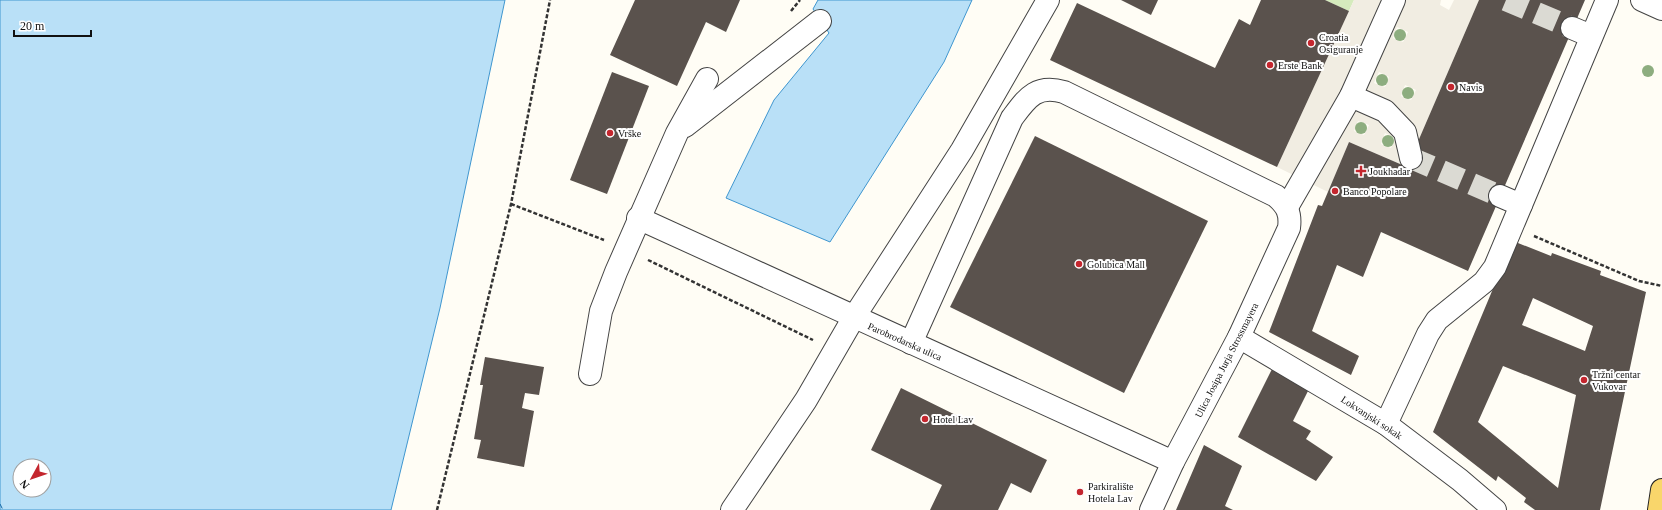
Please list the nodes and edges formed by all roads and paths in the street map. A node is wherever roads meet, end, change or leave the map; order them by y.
1 (550, 0) edge
2 (1048, 0) edge
3 (1394, 0) edge
4 (1607, 0) edge
5 (1642, 0) edge
6 (1662, 9) edge
7 (820, 21) dead end
8 (707, 79) dead end
9 (1351, 96) junction
10 (677, 133) junction
11 (1411, 158) dead end
12 (1500, 196) tunnel mouth
13 (511, 204) junction
14 (1521, 205) junction
15 (1287, 207) junction
16 (638, 218) junction
17 (1512, 227) junction
18 (625, 249) junction
19 (1662, 286) edge
20 (854, 317) junction
21 (1239, 337) junction
22 (911, 343) junction
23 (835, 351) junction
24 (590, 374) dead end
25 (1386, 424) junction
26 (1173, 462) junction
27 (1662, 490) edge
28 (437, 510) edge
29 (732, 510) edge
30 (1151, 510) edge
31 (1495, 510) edge
32 (1659, 510) edge

1 - 13 path
2 - 20 street
3 - 9 street
4 - 14 street
5 - 6 street
7 - 10 street
8 - 10 street
9 - 11 street
9 - 15 street
10 - 16 street
12 - 14 street
13 - 18 path
13 - 28 path
14 - 17 street
15 - 21 street, Ulica Josipa Jurja Strossmayera
15 - 22 street
16 - 18 street
16 - 20 street, Parobrodarska ulica
17 - 19 path
17 - 25 street
18 - 23 path
18 - 24 street
20 - 22 street, Parobrodarska ulica
20 - 23 street
21 - 25 street, Lokvanjski sokak
21 - 26 street, Ulica Josipa Jurja Strossmayera
22 - 26 street, Parobrodarska ulica
23 - 29 street
25 - 31 street, Lokvanjski sokak
26 - 30 street, Ulica Josipa Jurja Strossmayera
27 - 32 main road

